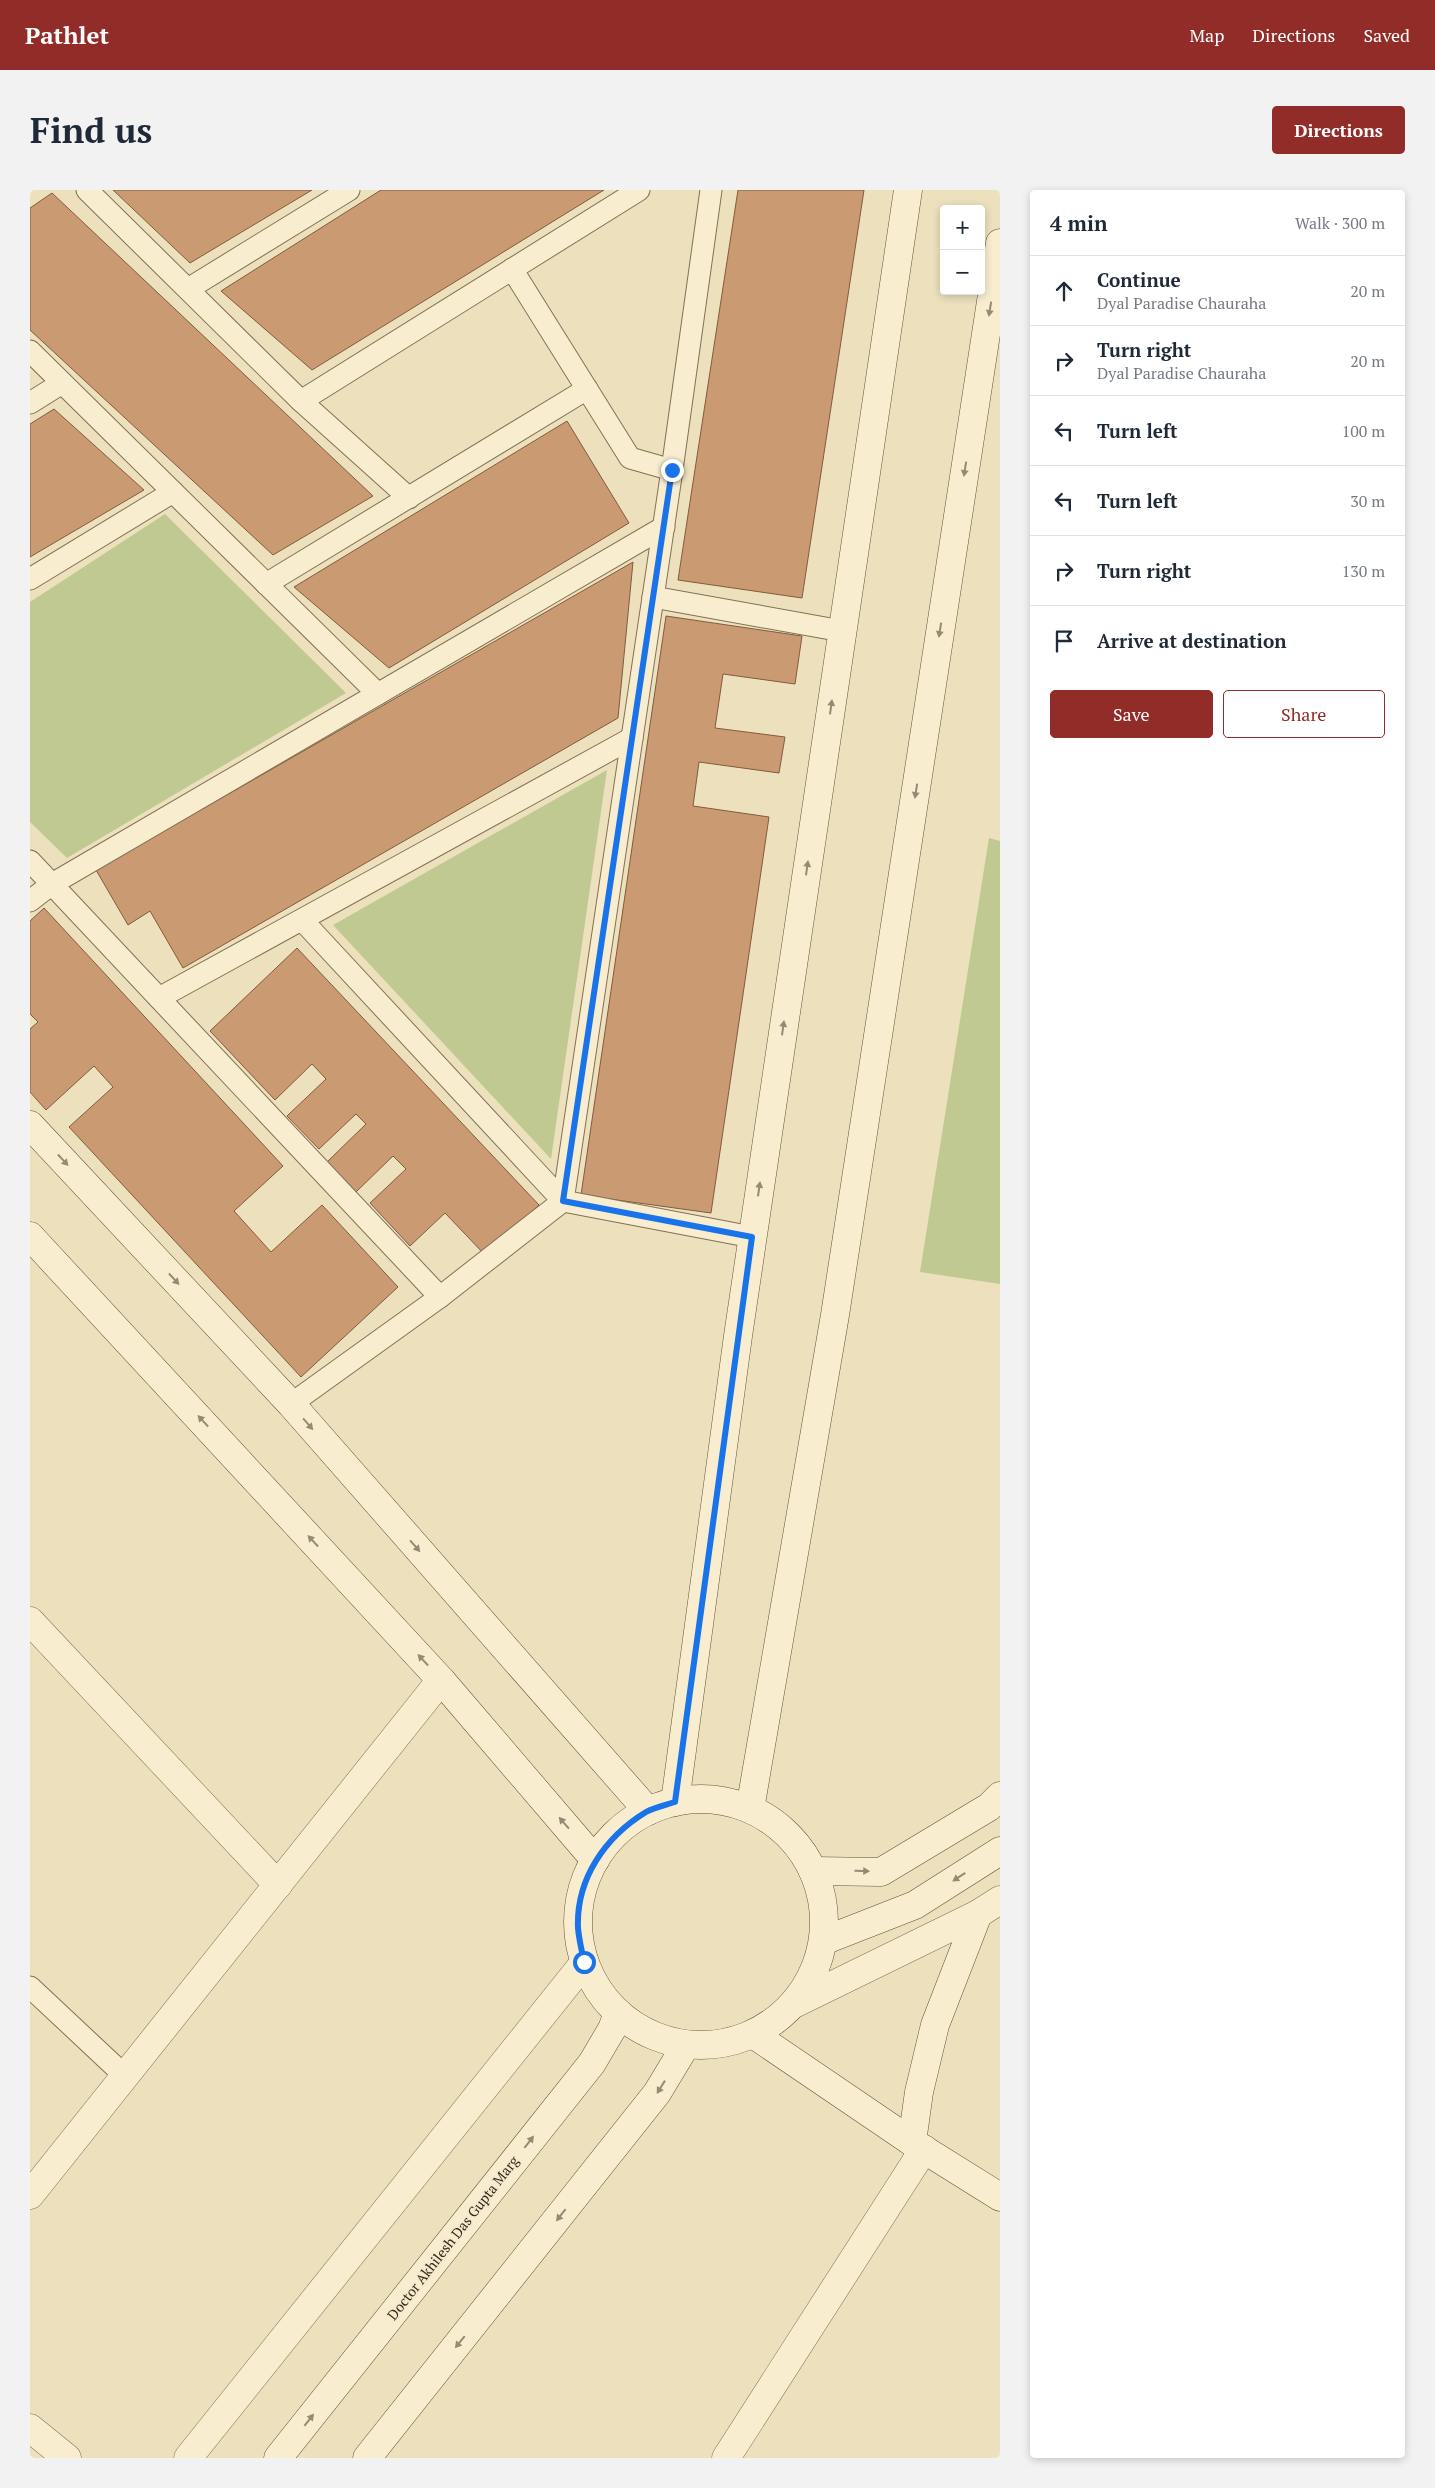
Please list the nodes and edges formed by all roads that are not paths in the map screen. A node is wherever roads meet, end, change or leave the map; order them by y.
1 (87, 190) edge
2 (349, 190) edge
3 (639, 190) edge
4 (711, 190) edge
5 (908, 190) edge
6 (1000, 243) edge
7 (512, 270) junction
8 (188, 289) junction
9 (30, 352) edge
10 (62, 383) junction
11 (587, 389) junction
12 (301, 401) junction
13 (30, 403) edge
14 (672, 470) junction
15 (173, 492) junction
16 (409, 498) junction
17 (664, 527) junction
18 (30, 579) edge
19 (266, 584) junction
20 (654, 597) junction
21 (842, 631) junction
22 (378, 694) junction
23 (632, 738) junction
24 (30, 862) edge
25 (52, 884) junction
26 (30, 901) edge
27 (302, 920) junction
28 (159, 998) junction
29 (30, 1124) edge
30 (563, 1201) junction
31 (30, 1236) edge
32 (752, 1237) junction
33 (440, 1297) junction
34 (291, 1404) junction
35 (30, 1621) edge
36 (441, 1680) junction
37 (1000, 1796) edge
38 (675, 1802) junction
39 (750, 1809) junction
40 (648, 1811) junction
41 (1000, 1851) edge
42 (595, 1860) junction
43 (813, 1871) junction
44 (278, 1885) junction
45 (989, 1907) edge
46 (823, 1940) junction
47 (584, 1962) junction
48 (30, 1987) edge
49 (792, 2005) junction
50 (618, 2014) junction
51 (753, 2034) junction
52 (686, 2045) junction
53 (126, 2076) junction
54 (918, 2146) junction
55 (31, 2192) edge
56 (1000, 2197) edge
57 (30, 2428) edge
58 (67, 2458) edge
59 (188, 2458) edge
60 (278, 2458) edge
61 (367, 2458) edge
62 (726, 2458) edge

1 - 8 lane
2 - 8 lane
3 - 7 lane
4 - 14 lane
5 - 21 street
6 -> 39 street
7 - 11 lane
7 - 12 lane
8 - 12 lane
9 - 10 lane
10 - 13 lane
10 - 15 lane
11 - 14 lane
11 - 16 lane
12 - 16 lane
14 - 17 lane
15 - 18 lane
15 - 19 lane
16 - 19 lane
17 - 20 lane
17 - 22 lane
19 - 22 lane
20 - 21 lane
20 - 23 lane
32 -> 21 street
22 - 25 lane
23 - 27 lane
23 - 30 lane
24 - 25 lane
25 - 26 lane
25 - 28 lane
27 - 28 lane
27 - 30 lane
28 - 33 lane
29 -> 34 street
30 - 32 lane
30 - 33 lane
36 -> 31 street
32 - 38 street
33 - 34 lane
34 -> 40 street
35 - 44 street
42 -> 36 street
36 - 44 street
43 -> 37 street
38 - 39 street
38 - 40 street
39 - 43 street
40 - 42 street
41 -> 46 street
42 - 47 street
43 - 46 street
44 - 53 street
45 - 49 street
45 - 54 street
46 - 49 street
47 - 50 street
47 - 59 street
48 - 53 lane
49 - 51 street
50 - 52 street
60 -> 50 street, Doctor Akhilesh Das Gupta Marg
51 - 52 street
51 - 54 street
52 -> 61 street
53 - 55 street
54 - 56 street
54 - 62 street
57 - 58 street

